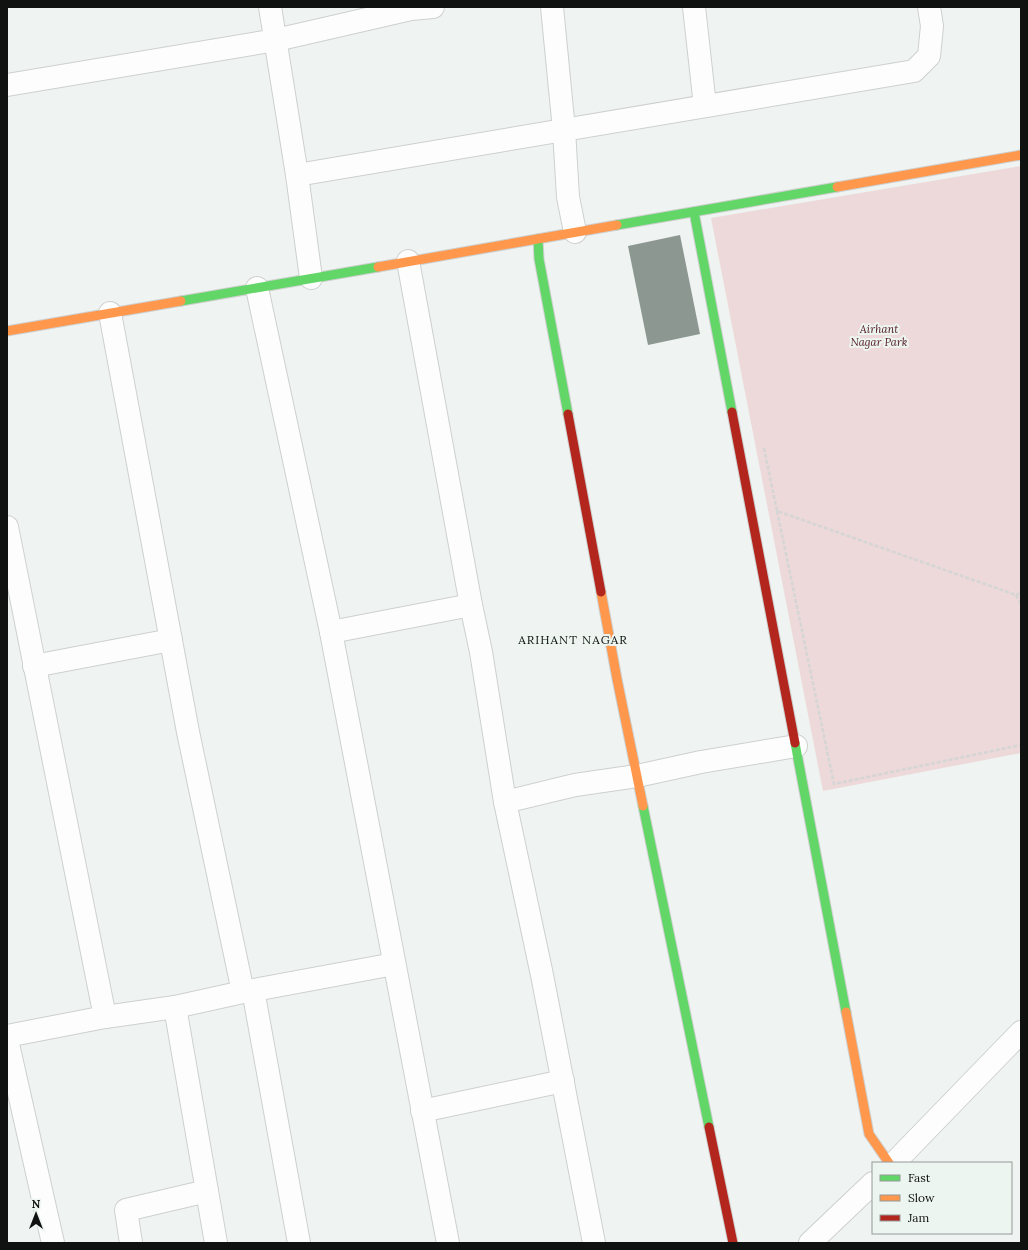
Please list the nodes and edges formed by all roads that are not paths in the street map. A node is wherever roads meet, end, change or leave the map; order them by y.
1 (270, 7) edge
2 (433, 7) edge
3 (552, 7) edge
4 (694, 7) edge
5 (929, 7) edge
6 (411, 8) edge
7 (276, 40) junction
8 (7, 85) edge
9 (705, 106) junction
10 (564, 130) junction
11 (1021, 155) edge
12 (297, 175) junction
13 (694, 212) junction
14 (575, 232) junction
15 (538, 239) junction
16 (408, 261) junction
17 (311, 278) junction
18 (257, 288) junction
19 (110, 313) junction
20 (7, 331) edge
21 (7, 527) edge
22 (471, 605) junction
23 (331, 632) junction
24 (171, 640) junction
25 (34, 666) junction
26 (796, 746) junction
27 (637, 776) junction
28 (505, 802) junction
29 (394, 964) junction
30 (248, 991) junction
31 (175, 1007) junction
32 (105, 1017) junction
33 (1021, 1032) edge
34 (7, 1036) edge
35 (7, 1040) edge
36 (563, 1081) junction
37 (422, 1111) junction
38 (889, 1162) edge
39 (895, 1162) edge
40 (872, 1184) edge
41 (207, 1191) junction
42 (53, 1243) edge
43 (131, 1243) edge
44 (216, 1243) edge
45 (299, 1243) edge
46 (448, 1243) edge
47 (594, 1243) edge
48 (733, 1243) edge
49 (810, 1243) edge

1 - 7 street
2 - 6 street
3 - 10 street
4 - 9 street
5 - 9 street
6 - 7 street
7 - 8 street
7 - 12 street
9 - 10 street
10 - 12 street
10 - 14 street
11 - 13 street
12 - 17 street
13 - 14 street
13 - 26 street
14 - 15 street
15 - 16 street
15 - 27 street
16 - 17 street
16 - 22 street
17 - 18 street
18 - 19 street
18 - 23 street
19 - 20 street
19 - 24 street
21 - 25 street
22 - 23 street
22 - 28 street
23 - 29 street
24 - 25 street
24 - 30 street
25 - 32 street
26 - 27 street
26 - 38 street
27 - 28 street
27 - 48 street
28 - 36 street
29 - 30 street
29 - 37 street
30 - 31 street
30 - 45 street
31 - 32 street
31 - 41 street
32 - 34 street
33 - 39 street
35 - 42 street
36 - 37 street
36 - 47 street
37 - 46 street
40 - 49 street
41 - 43 street
41 - 44 street

